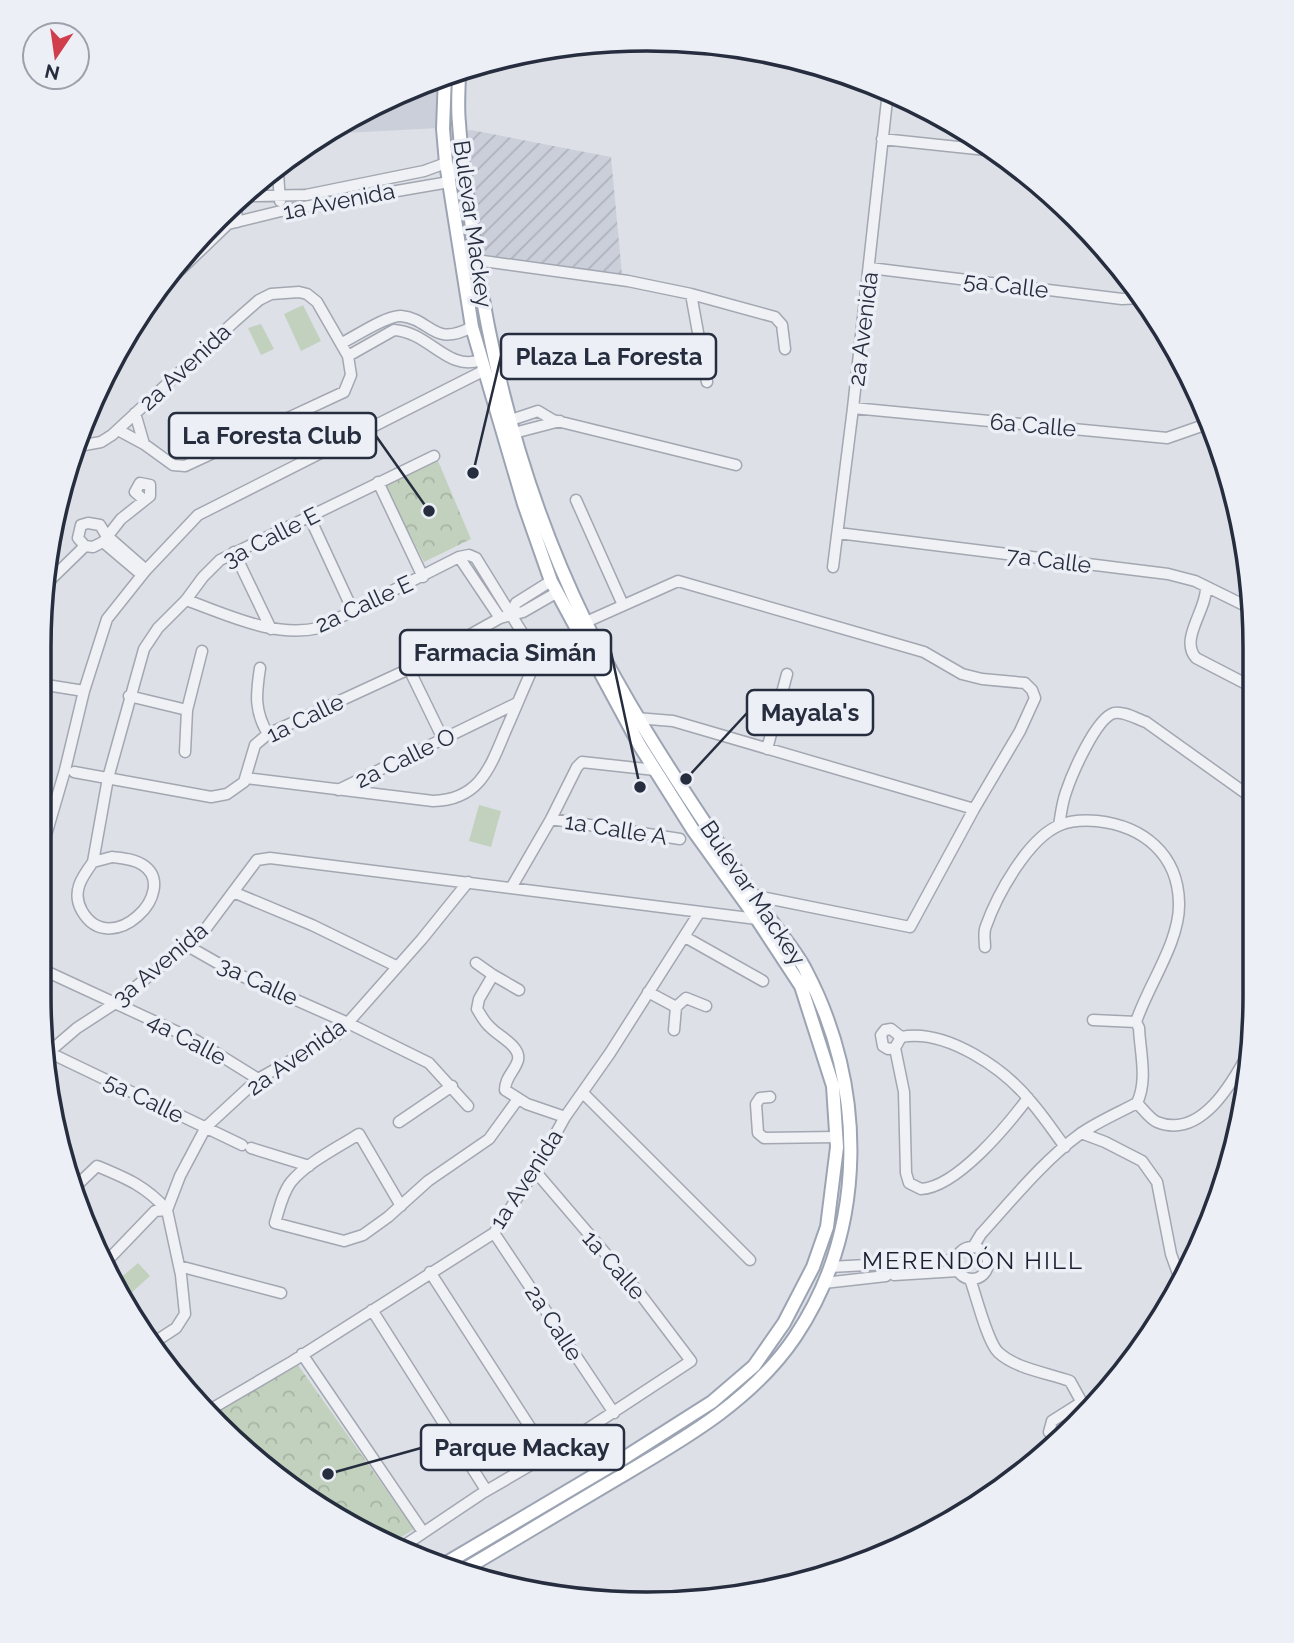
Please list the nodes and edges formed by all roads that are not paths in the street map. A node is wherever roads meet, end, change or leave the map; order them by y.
1 (459, 81) edge
2 (445, 86) edge
3 (887, 101) edge
4 (882, 139) junction
5 (974, 149) edge
6 (463, 159) junction
7 (446, 163) junction
8 (279, 179) edge
9 (449, 181) junction
10 (367, 182) junction
11 (311, 194) junction
12 (280, 195) junction
13 (257, 197) edge
14 (350, 199) junction
15 (313, 205) junction
16 (281, 211) junction
17 (236, 215) edge
18 (237, 222) junction
19 (208, 243) edge
20 (475, 260) junction
21 (870, 268) junction
22 (691, 294) junction
23 (1130, 299) edge
24 (472, 327) junction
25 (342, 343) junction
26 (785, 349) dead end
27 (348, 356) junction
28 (481, 365) junction
29 (707, 382) dead end
30 (853, 408) junction
31 (135, 413) junction
32 (508, 425) junction
33 (1201, 426) edge
34 (118, 430) junction
35 (144, 444) junction
36 (86, 445) edge
37 (434, 456) dead end
38 (736, 465) dead end
39 (378, 482) junction
40 (144, 500) dead end
41 (576, 500) dead end
42 (309, 516) junction
43 (838, 533) junction
44 (104, 539) junction
45 (85, 546) junction
46 (234, 552) junction
47 (459, 557) junction
48 (832, 567) dead end
49 (144, 572) junction
50 (55, 575) edge
51 (423, 577) junction
52 (554, 587) junction
53 (1206, 587) junction
54 (186, 600) junction
55 (1242, 604) edge
56 (623, 605) junction
57 (354, 611) junction
58 (511, 614) junction
59 (500, 618) junction
60 (586, 622) junction
61 (271, 629) junction
62 (202, 651) dead end
63 (260, 668) dead end
64 (409, 669) junction
65 (787, 674) dead end
66 (1243, 682) edge
67 (51, 686) edge
68 (84, 691) junction
69 (130, 696) junction
70 (517, 703) junction
71 (187, 710) junction
72 (636, 718) junction
73 (268, 734) junction
74 (443, 739) junction
75 (767, 748) junction
76 (185, 752) dead end
77 (655, 770) junction
78 (74, 772) dead end
79 (108, 778) junction
80 (246, 778) junction
81 (338, 790) junction
82 (1243, 791) edge
83 (974, 808) junction
84 (51, 819) edge
85 (551, 819) junction
86 (1059, 825) junction
87 (680, 839) dead end
88 (93, 862) junction
89 (468, 882) junction
90 (511, 888) junction
91 (233, 892) junction
92 (752, 895) junction
93 (699, 913) junction
94 (757, 919) junction
95 (685, 937) junction
96 (186, 945) junction
97 (985, 947) dead end
98 (476, 963) dead end
99 (396, 966) junction
100 (51, 973) edge
101 (493, 975) junction
102 (763, 981) dead end
103 (519, 989) dead end
104 (648, 992) junction
105 (117, 1002) junction
106 (706, 1006) dead end
107 (676, 1007) junction
108 (1093, 1020) dead end
109 (348, 1023) junction
110 (1136, 1023) junction
111 (674, 1030) dead end
112 (901, 1037) junction
113 (53, 1048) edge
114 (895, 1048) junction
115 (54, 1055) edge
116 (1238, 1073) edge
117 (258, 1079) junction
118 (452, 1086) junction
119 (583, 1093) junction
120 (770, 1097) dead end
121 (1028, 1098) junction
122 (518, 1099) junction
123 (1137, 1103) junction
124 (468, 1106) dead end
125 (565, 1117) junction
126 (399, 1122) dead end
127 (206, 1127) junction
128 (1081, 1133) junction
129 (837, 1137) junction
130 (1065, 1147) junction
131 (309, 1166) junction
132 (535, 1171) junction
133 (80, 1182) edge
134 (401, 1206) junction
135 (167, 1210) junction
136 (494, 1233) junction
137 (973, 1247) junction
138 (110, 1256) edge
139 (750, 1260) dead end
140 (957, 1265) junction
141 (179, 1266) junction
142 (830, 1267) junction
143 (1177, 1270) edge
144 (430, 1272) junction
145 (815, 1275) junction
146 (970, 1279) junction
147 (281, 1293) dead end
148 (372, 1310) junction
149 (160, 1339) edge
150 (302, 1354) junction
151 (1082, 1403) edge
152 (215, 1407) edge
153 (1077, 1409) edge
154 (614, 1413) junction
155 (1049, 1432) dead end
156 (548, 1455) junction
157 (486, 1490) junction
158 (423, 1532) junction
159 (409, 1543) edge
160 (452, 1560) edge
161 (471, 1566) edge

1 - 6 main road, Bulevar Mackey
2 - 7 main road, Bulevar Mackey
3 - 4 street, 2a Avenida
4 - 5 street
4 - 21 street, 2a Avenida
6 - 9 street
6 - 20 main road, Bulevar Mackey
7 - 9 main road, Bulevar Mackey
7 - 10 street
8 - 12 street
9 - 14 street, 1a Avenida
9 - 24 main road, Bulevar Mackey
10 - 11 street
10 - 14 street
11 - 12 street
11 - 15 street
12 - 13 street
12 - 16 street
14 - 15 street, 1a Avenida
15 - 16 street, 1a Avenida
16 - 18 street, 1a Avenida
17 - 18 street
18 - 19 street, 1a Avenida
20 - 22 street
20 - 32 main road, Bulevar Mackey
21 - 23 street, 5a Calle
21 - 30 street, 2a Avenida
22 - 26 street
22 - 29 street
24 - 25 street
24 - 28 main road, Bulevar Mackey
25 - 27 street
25 - 31 street, 2a Avenida
27 - 28 street
27 - 35 street
28 - 32 main road, Bulevar Mackey
28 - 49 street
30 - 33 street, 6a Calle
30 - 43 street, 2a Avenida
31 - 34 street, 2a Avenida
31 - 35 street
32 - 38 street
32 - 52 main road, Bulevar Mackey
32 - 60 main road, Bulevar Mackey
34 - 35 street
34 - 36 street, 2a Avenida
37 - 39 street, 3a Calle E
39 - 42 street, 3a Calle E
39 - 51 street
40 - 44 street
41 - 56 street
42 - 46 street, 3a Calle E
42 - 57 street
43 - 48 street, 2a Avenida
43 - 53 street, 7a Calle
44 - 45 street
44 - 45 street
44 - 49 street
45 - 50 street
46 - 54 street, 3a Calle E
46 - 61 street
47 - 51 street, 2a Calle E
47 - 58 street
47 - 59 street
49 - 68 street
51 - 57 street, 2a Calle E
52 - 58 street, 1a Calle
52 - 77 main road, Bulevar Mackey
53 - 55 street, 7a Calle
53 - 66 street
54 - 61 street, 2a Calle E
54 - 69 street, 3a Calle E
56 - 60 street
56 - 83 street
57 - 61 street, 2a Calle E
58 - 59 street, 1a Calle
58 - 70 street
59 - 64 street, 1a Calle
60 - 72 main road, Bulevar Mackey
62 - 71 street
63 - 73 street
64 - 73 street, 1a Calle
64 - 74 street
65 - 75 street
67 - 68 street
68 - 84 street
69 - 71 street
69 - 79 street, 3a Calle E
70 - 74 street, 2a Calle O
70 - 81 street
71 - 76 street
72 - 75 street
72 - 92 main road, Bulevar Mackey
73 - 80 street, 1a Calle
74 - 81 street, 2a Calle O
75 - 83 street
77 - 85 street
77 - 94 main road, Bulevar Mackey
78 - 79 street
79 - 80 street
79 - 88 street, 3a Calle E
80 - 81 street, 2a Calle O
82 - 86 street
83 - 92 street
85 - 87 street, 1a Calle A
85 - 90 street
86 - 97 street
86 - 110 street
88 - 88 street
89 - 90 street
89 - 91 street, 3a Avenida
89 - 99 street, 2a Avenida
90 - 93 street
91 - 96 street, 3a Avenida
91 - 99 street
92 - 142 main road, Bulevar Mackey
93 - 94 street
93 - 95 street, 1a Avenida
94 - 129 main road, Bulevar Mackey
95 - 102 street
95 - 104 street, 1a Avenida
96 - 105 street, 3a Avenida
96 - 109 street, 3a Calle
98 - 101 street
99 - 109 street, 2a Avenida
100 - 105 street, 4a Calle
101 - 103 street
101 - 122 street
104 - 107 street
104 - 119 street, 1a Avenida
105 - 113 street, 3a Avenida
105 - 117 street, 4a Calle
106 - 107 street
107 - 111 street
108 - 110 street
109 - 117 street, 2a Avenida
109 - 118 street, 3a Calle
110 - 123 street
112 - 114 street
112 - 114 street
112 - 121 street
114 - 121 street
115 - 127 street, 5a Calle
116 - 123 street
117 - 127 street, 2a Avenida
118 - 124 street, 3a Calle
118 - 126 street
119 - 125 street, 1a Avenida
119 - 139 street
120 - 129 street
121 - 130 street
122 - 125 street
122 - 134 street
123 - 128 street
125 - 132 street, 1a Avenida
127 - 131 street, 5a Calle
127 - 135 street, 2a Avenida
128 - 130 street
128 - 143 street
129 - 145 main road, Bulevar Mackey
130 - 137 street
131 - 134 street
131 - 134 street
132 - 136 street, 1a Avenida
132 - 154 street, 1a Calle
133 - 135 street
135 - 138 street
135 - 141 street
136 - 144 street, 1a Avenida
136 - 154 street, 2a Calle
137 - 140 street
137 - 146 street
140 - 142 street
140 - 145 street
140 - 146 street
141 - 147 street
141 - 149 street
142 - 145 main road
144 - 148 street, 1a Avenida
144 - 156 street
145 - 160 main road, Bulevar Mackey
145 - 161 main road, Bulevar Mackey
146 - 151 street
148 - 150 street, 1a Avenida
148 - 157 street
150 - 152 street, 1a Avenida
150 - 158 street
153 - 155 street
154 - 156 street
156 - 157 street
157 - 158 street
158 - 159 street

